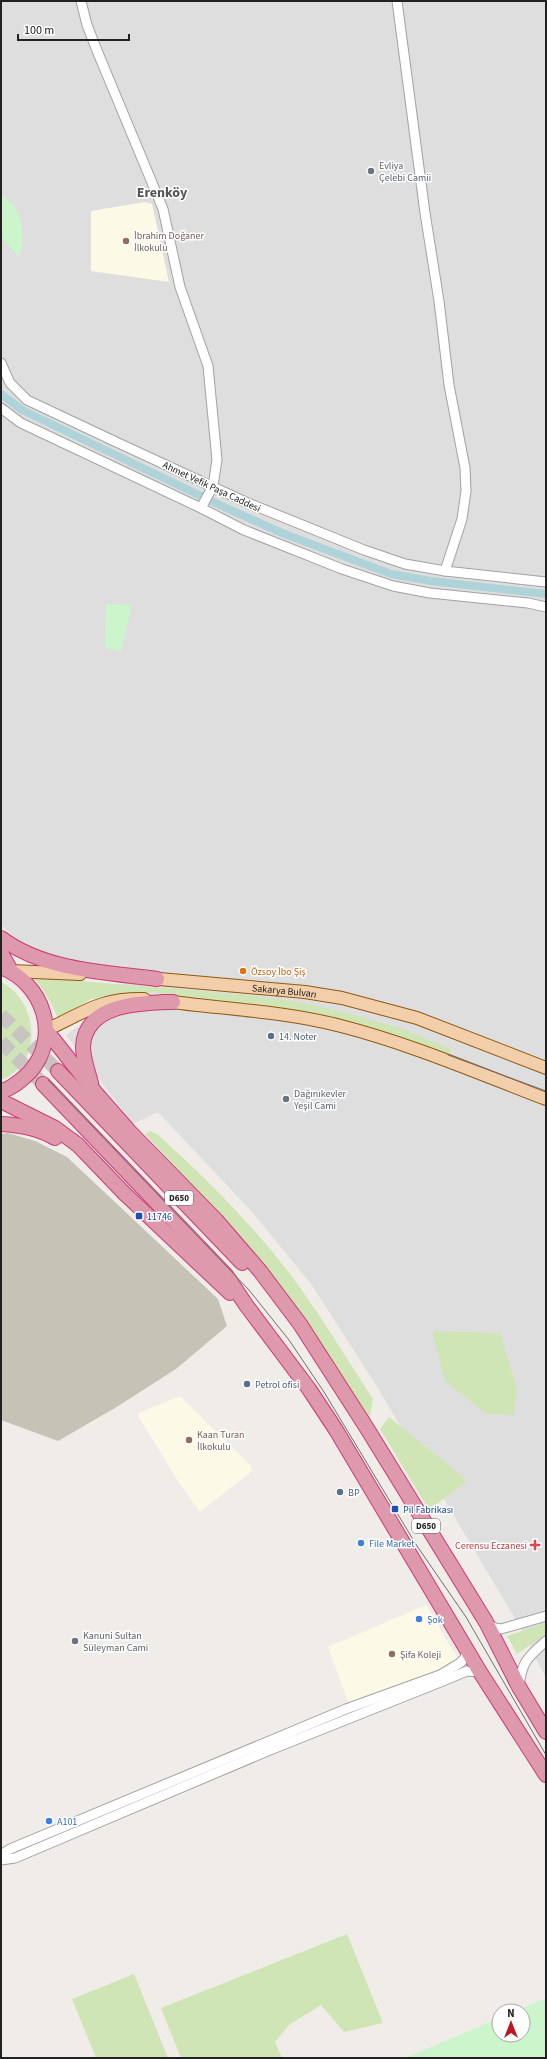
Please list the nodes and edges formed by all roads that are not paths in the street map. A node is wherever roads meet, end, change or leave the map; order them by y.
1 (81, 1) edge
2 (397, 1) edge
3 (1, 363) edge
4 (1, 408) edge
5 (212, 487) junction
6 (202, 506) junction
7 (445, 571) junction
8 (546, 582) edge
9 (546, 607) edge
10 (1, 938) edge
11 (1, 953) edge
12 (6, 969) edge
13 (157, 978) junction
14 (173, 1002) junction
15 (46, 1030) junction
16 (546, 1068) edge
17 (58, 1071) tunnel mouth
18 (43, 1084) tunnel mouth
19 (1, 1091) edge
20 (95, 1092) junction
21 (546, 1099) edge
22 (1, 1101) edge
23 (1, 1124) edge
24 (99, 1167) junction
25 (246, 1305) junction
26 (300, 1324) junction
27 (546, 1616) edge
28 (486, 1622) junction
29 (546, 1641) edge
30 (466, 1650) junction
31 (480, 1672) junction
32 (442, 1678) junction
33 (519, 1687) junction
34 (546, 1732) edge
35 (267, 1741) junction
36 (270, 1750) junction
37 (546, 1775) edge
38 (1, 1855) edge
39 (1, 1860) edge

1 - 5 street
2 - 7 street
3 - 5 street, Ahmet Vefik Paşa Caddesi
4 - 6 street
5 - 6 street
5 - 7 street, Ahmet Vefik Paşa Caddesi
6 - 9 street
7 - 8 street, Ahmet Vefik Paşa Caddesi
10 - 13 highway
11 - 12 highway
12 - 13 main road, Sakarya Bulvarı
12 - 15 highway
13 - 16 main road, Sakarya Bulvarı
14 - 15 main road
14 - 20 highway
14 - 21 main road
15 - 19 highway
15 - 20 highway
17 - 26 highway, D650
18 - 25 highway, D650
20 - 26 highway
22 - 24 highway
23 - 24 highway
24 - 25 highway
25 - 30 highway, D650
26 - 28 highway, D650
27 - 28 street
28 - 33 highway, D650
29 - 33 street
30 - 31 highway, D650
30 - 32 street
31 - 32 street
31 - 37 highway, D650
32 - 35 street
32 - 36 street
33 - 34 highway, D650
35 - 36 street
35 - 38 street
36 - 39 street

